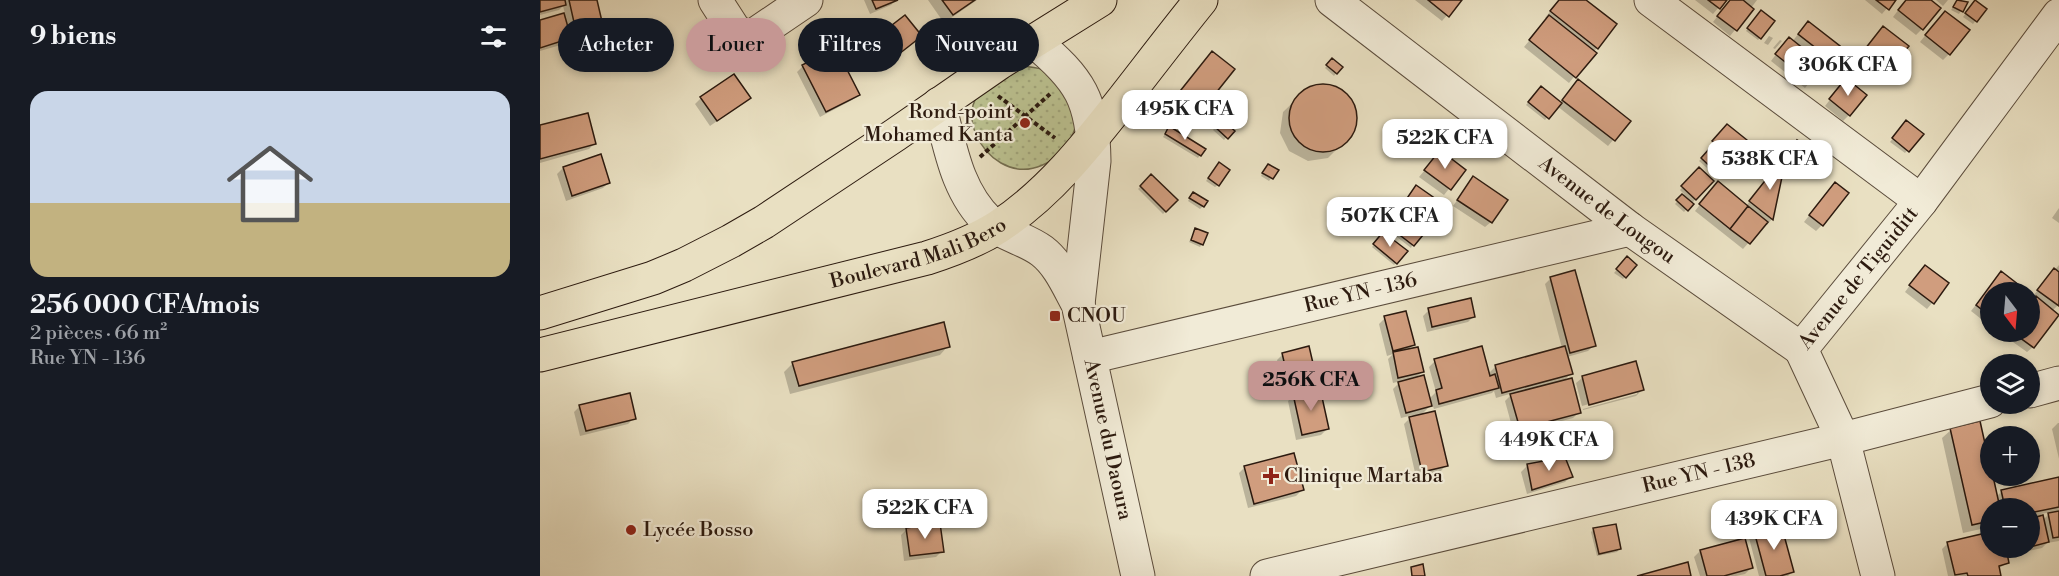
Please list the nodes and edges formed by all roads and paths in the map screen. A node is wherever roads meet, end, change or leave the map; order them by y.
1 (715, 0) edge
2 (806, 0) edge
3 (1100, 0) edge
4 (1201, 0) edge
5 (1332, 0) edge
6 (1651, 0) edge
7 (2059, 15) edge
8 (1039, 38) edge
9 (1039, 46) edge
10 (986, 72) edge
11 (1070, 74) junction
12 (974, 80) junction
13 (939, 104) junction
14 (1028, 117) junction
15 (1085, 146) junction
16 (959, 175) junction
17 (1921, 201) junction
18 (997, 228) junction
19 (1630, 229) junction
20 (1078, 304) junction
21 (540, 313) edge
22 (1801, 349) junction
23 (540, 355) edge
24 (1090, 357) junction
25 (2059, 383) edge
26 (2040, 388) edge
27 (1980, 404) edge
28 (1843, 439) junction
29 (1138, 576) edge
30 (1267, 576) edge
31 (1878, 576) edge

1 - 2 street
3 - 8 main road
4 - 15 main road, Boulevard Mali Bero
5 - 19 street, Avenue de Lougou
6 - 17 street
7 - 17 street, Avenue de Tiguiditt
9 - 11 street, Avenue du Daoura
10 - 12 main road
11 - 14 path
11 - 15 street, Avenue du Daoura
12 - 13 main road
12 - 14 path
13 - 16 street, Avenue du Daoura
13 - 21 main road
14 - 15 path
14 - 16 path
15 - 18 main road, Boulevard Mali Bero
15 - 20 street, Avenue du Daoura
16 - 18 street, Avenue du Daoura
17 - 22 street, Avenue de Tiguiditt
18 - 20 street, Avenue du Daoura
18 - 23 main road, Boulevard Mali Bero
19 - 22 street, Avenue de Lougou
19 - 24 street, Rue YN - 136
20 - 24 street, Avenue du Daoura
22 - 28 street, Avenue de Tiguiditt
24 - 29 street, Avenue du Daoura
25 - 26 street
27 - 28 street, Rue YN - 138
28 - 30 street, Rue YN - 138
28 - 31 street, Avenue de Tiguiditt

